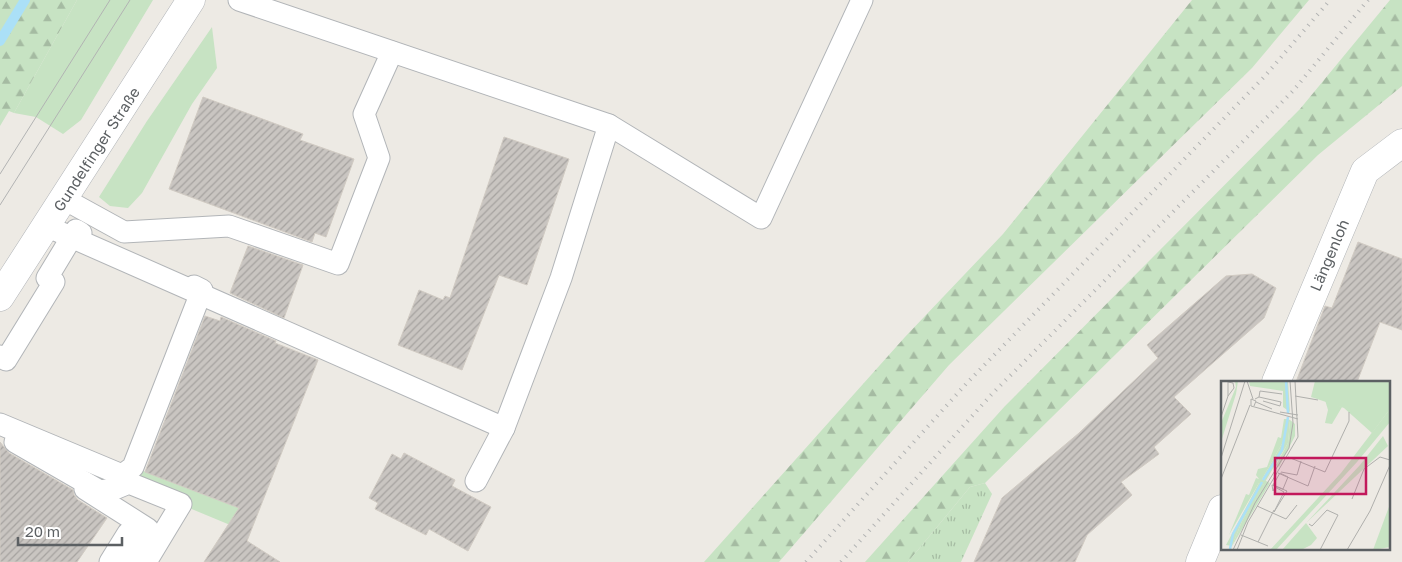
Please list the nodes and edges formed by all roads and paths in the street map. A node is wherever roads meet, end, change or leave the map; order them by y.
1 (191, 0) edge
2 (239, 0) edge
3 (862, 0) edge
4 (392, 52) junction
5 (609, 126) junction
6 (1402, 143) edge
7 (64, 199) junction
8 (46, 226) junction
9 (72, 237) junction
10 (201, 294) junction
11 (0, 297) edge
12 (0, 356) edge
13 (1276, 381) edge
14 (0, 424) edge
15 (504, 428) junction
16 (0, 432) edge
17 (0, 437) edge
18 (0, 444) edge
19 (476, 481) dead end
20 (1221, 511) edge
21 (110, 562) edge
22 (127, 562) edge
23 (146, 562) edge
24 (1200, 562) edge

1 - 7 street, Gundelfinger Straße
2 - 4 lane
3 - 5 lane
4 - 5 lane
4 - 7 lane
5 - 15 lane
6 - 13 street, Längenloh
7 - 8 street, Gundelfinger Straße
8 - 9 lane
8 - 11 street, Gundelfinger Straße
9 - 10 lane
9 - 12 lane
10 - 14 lane
10 - 15 lane
15 - 19 lane
16 - 23 lane
17 - 22 lane
18 - 21 lane
20 - 24 street

